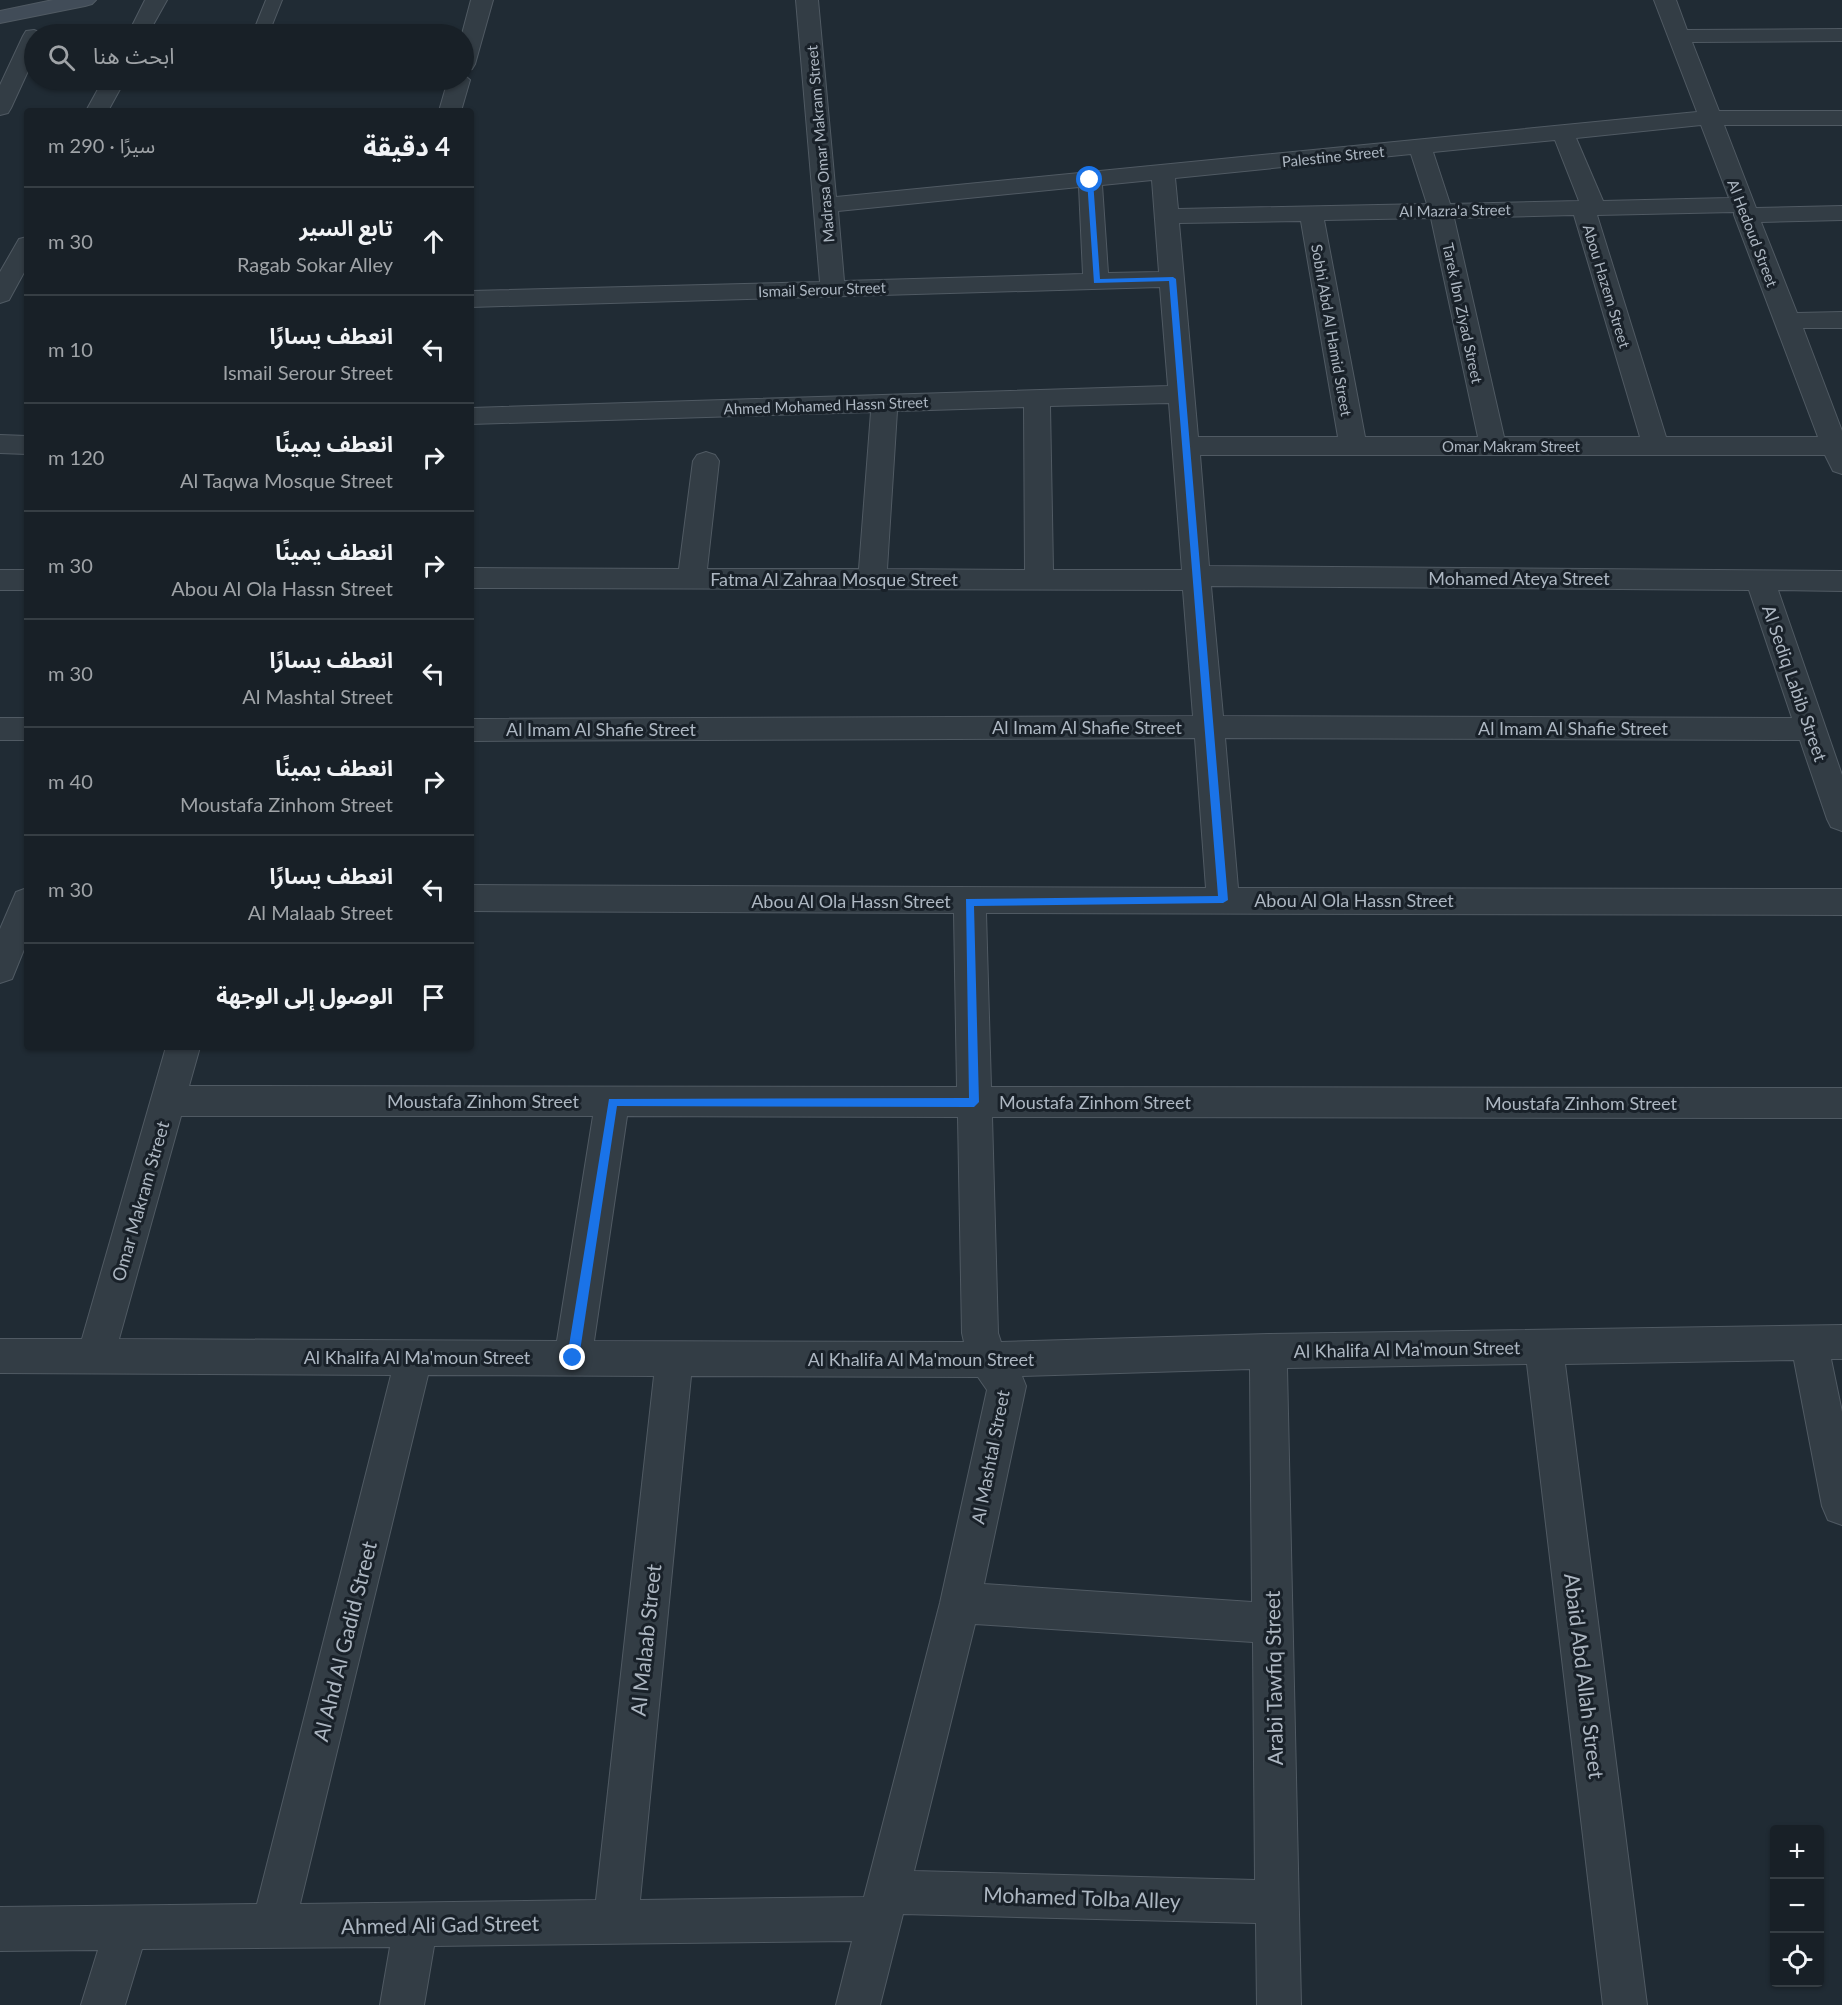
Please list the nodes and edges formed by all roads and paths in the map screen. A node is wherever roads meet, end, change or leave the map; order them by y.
1 (85, 0) edge
2 (156, 0) edge
3 (274, 0) edge
4 (482, 0) edge
5 (807, 0) edge
6 (1665, 0) edge
7 (55, 4) edge
8 (0, 17) edge
9 (42, 24) edge
10 (143, 24) edge
11 (264, 24) edge
12 (474, 28) edge
13 (1842, 35) edge
14 (1678, 36) junction
15 (24, 58) edge
16 (109, 90) edge
17 (456, 90) edge
18 (0, 108) edge
19 (100, 108) edge
20 (451, 108) edge
21 (1709, 118) junction
22 (1842, 118) edge
23 (1563, 133) junction
24 (1420, 147) junction
25 (1163, 172) junction
26 (1090, 180) junction
27 (826, 205) junction
28 (1586, 208) junction
29 (1744, 210) junction
30 (1441, 211) junction
31 (1311, 213) junction
32 (1842, 213) edge
33 (1168, 216) junction
34 (0, 246) edge
35 (24, 246) edge
36 (24, 250) edge
37 (1173, 279) junction
38 (1096, 281) junction
39 (833, 289) junction
40 (0, 295) edge
41 (474, 299) edge
42 (1842, 320) edge
43 (1787, 321) junction
44 (1182, 394) junction
45 (1037, 399) junction
46 (885, 403) junction
47 (474, 417) edge
48 (0, 444) edge
49 (24, 445) edge
50 (1186, 446) junction
51 (1353, 446) junction
52 (1492, 446) junction
53 (1656, 446) junction
54 (1840, 453) edge
55 (706, 461) dead end
56 (474, 578) edge
57 (692, 578) junction
58 (1197, 578) junction
59 (872, 579) junction
60 (1039, 579) junction
61 (0, 580) edge
62 (24, 580) edge
63 (1760, 580) junction
64 (1842, 581) edge
65 (1209, 727) junction
66 (0, 729) edge
67 (24, 729) edge
68 (1811, 729) junction
69 (474, 730) edge
70 (1842, 819) edge
71 (0, 895) edge
72 (24, 895) edge
73 (474, 898) edge
74 (1223, 900) junction
75 (970, 902) junction
76 (1842, 902) edge
77 (24, 909) edge
78 (0, 970) edge
79 (182, 1050) edge
80 (168, 1101) junction
81 (612, 1102) junction
82 (974, 1102) junction
83 (1842, 1103) edge
84 (1825, 1342) edge
85 (1544, 1348) junction
86 (1268, 1351) junction
87 (0, 1356) edge
88 (96, 1356) junction
89 (414, 1356) junction
90 (573, 1358) junction
91 (674, 1359) junction
92 (987, 1360) junction
93 (1842, 1506) edge
94 (960, 1603) junction
95 (1272, 1623) junction
96 (1277, 1902) junction
97 (883, 1905) junction
98 (616, 1922) junction
99 (416, 1925) junction
100 (127, 1926) junction
101 (273, 1926) junction
102 (0, 1929) edge
103 (103, 2005) edge
104 (402, 2005) edge
105 (858, 2005) edge
106 (1279, 2005) edge
107 (1625, 2005) edge

1 - 7 main road
2 - 10 street
3 - 11 lane
4 - 12 street
5 - 27 street, Madrasa Omar Makram Street
6 - 14 street, Al Hedoud Street
7 - 8 main road
7 - 9 street
13 - 14 street
14 - 21 street, Al Hedoud Street
15 - 18 street
16 - 19 street
17 - 20 street
21 - 22 street, Palestine Street
21 - 23 street, Palestine Street
21 - 29 street, Al Hedoud Street
23 - 24 street, Palestine Street
23 - 28 street, Abou Hazem Street
24 - 25 street, Palestine Street
24 - 30 street, Tarek Ibn Ziyad Street
25 - 26 street, Palestine Street
25 - 33 street
26 - 27 street, Palestine Street
26 - 38 street
27 - 39 street, Madrasa Omar Makram Street
28 - 29 street, Al Mazra'a Street
28 - 30 street, Al Mazra'a Street
28 - 53 street, Abou Hazem Street
29 - 32 street, Al Mazra'a Street
29 - 43 street, Al Hedoud Street
30 - 31 street, Al Mazra'a Street
30 - 52 street, Tarek Ibn Ziyad Street
31 - 33 street, Al Mazra'a Street
31 - 51 street, Sobhi Abd Al Hamid Street
33 - 37 street
34 - 35 street
36 - 40 street
37 - 38 street, Ismail Serour Street
37 - 44 street
38 - 39 street, Ismail Serour Street
39 - 41 street, Ismail Serour Street
42 - 43 street
43 - 54 street, Al Hedoud Street
44 - 45 street, Ahmed Mohamed Hassn Street
44 - 50 street
45 - 46 street, Ahmed Mohamed Hassn Street
45 - 60 street
46 - 47 street, Ahmed Mohamed Hassn Street
46 - 59 street
48 - 49 street
50 - 51 street, Omar Makram Street
50 - 58 street
51 - 52 street, Omar Makram Street
52 - 53 street, Omar Makram Street
53 - 54 street, Omar Makram Street
55 - 57 street
56 - 57 street, Fatma Al Zahraa Mosque Street
57 - 59 street, Fatma Al Zahraa Mosque Street
58 - 60 street, Fatma Al Zahraa Mosque Street
58 - 63 street, Mohamed Ateya Street
58 - 65 street
59 - 60 street, Fatma Al Zahraa Mosque Street
61 - 62 street
63 - 64 street, Mohamed Ateya Street
63 - 68 street, Al Sediq Labib Street
65 - 68 street, Al Imam Al Shafie Street
65 - 69 street, Al Imam Al Shafie Street
65 - 74 street
66 - 67 street
68 - 70 street, Al Sediq Labib Street
71 - 72 street
73 - 75 street, Abou Al Ola Hassn Street
74 - 75 street, Abou Al Ola Hassn Street
74 - 76 street, Abou Al Ola Hassn Street
75 - 82 street, Al Mashtal Street
77 - 78 street
79 - 80 street, Omar Makram Street
80 - 81 street, Moustafa Zinhom Street
80 - 88 street, Omar Makram Street
81 - 82 street, Moustafa Zinhom Street
81 - 90 street
82 - 83 street, Moustafa Zinhom Street
82 - 92 street, Al Mashtal Street
84 - 85 street, Al Khalifa Al Ma'moun Street
84 - 93 street
85 - 86 street, Al Khalifa Al Ma'moun Street
85 - 107 street, Abaid Abd Allah Street
86 - 92 street, Al Khalifa Al Ma'moun Street
86 - 95 street, Arabi Tawfiq Street
87 - 88 street, Al Khalifa Al Ma'moun Street
88 - 89 street, Al Khalifa Al Ma'moun Street
89 - 90 street, Al Khalifa Al Ma'moun Street
89 - 101 street, Al Ahd Al Gadid Street
90 - 91 street, Al Khalifa Al Ma'moun Street
91 - 92 street, Al Khalifa Al Ma'moun Street
91 - 98 street, Al Malaab Street
92 - 94 street, Al Mashtal Street
94 - 95 street
94 - 97 street, Al Mashtal Street
95 - 96 street, Arabi Tawfiq Street
96 - 97 street, Mohamed Tolba Alley
96 - 106 street, Arabi Tawfiq Street
97 - 98 street, Ahmed Ali Gad Street
97 - 105 street, Al Mashtal Street
98 - 99 street, Ahmed Ali Gad Street
99 - 101 street, Ahmed Ali Gad Street
99 - 104 street
100 - 101 street, Ahmed Ali Gad Street
100 - 102 street, Ahmed Ali Gad Street
100 - 103 street

